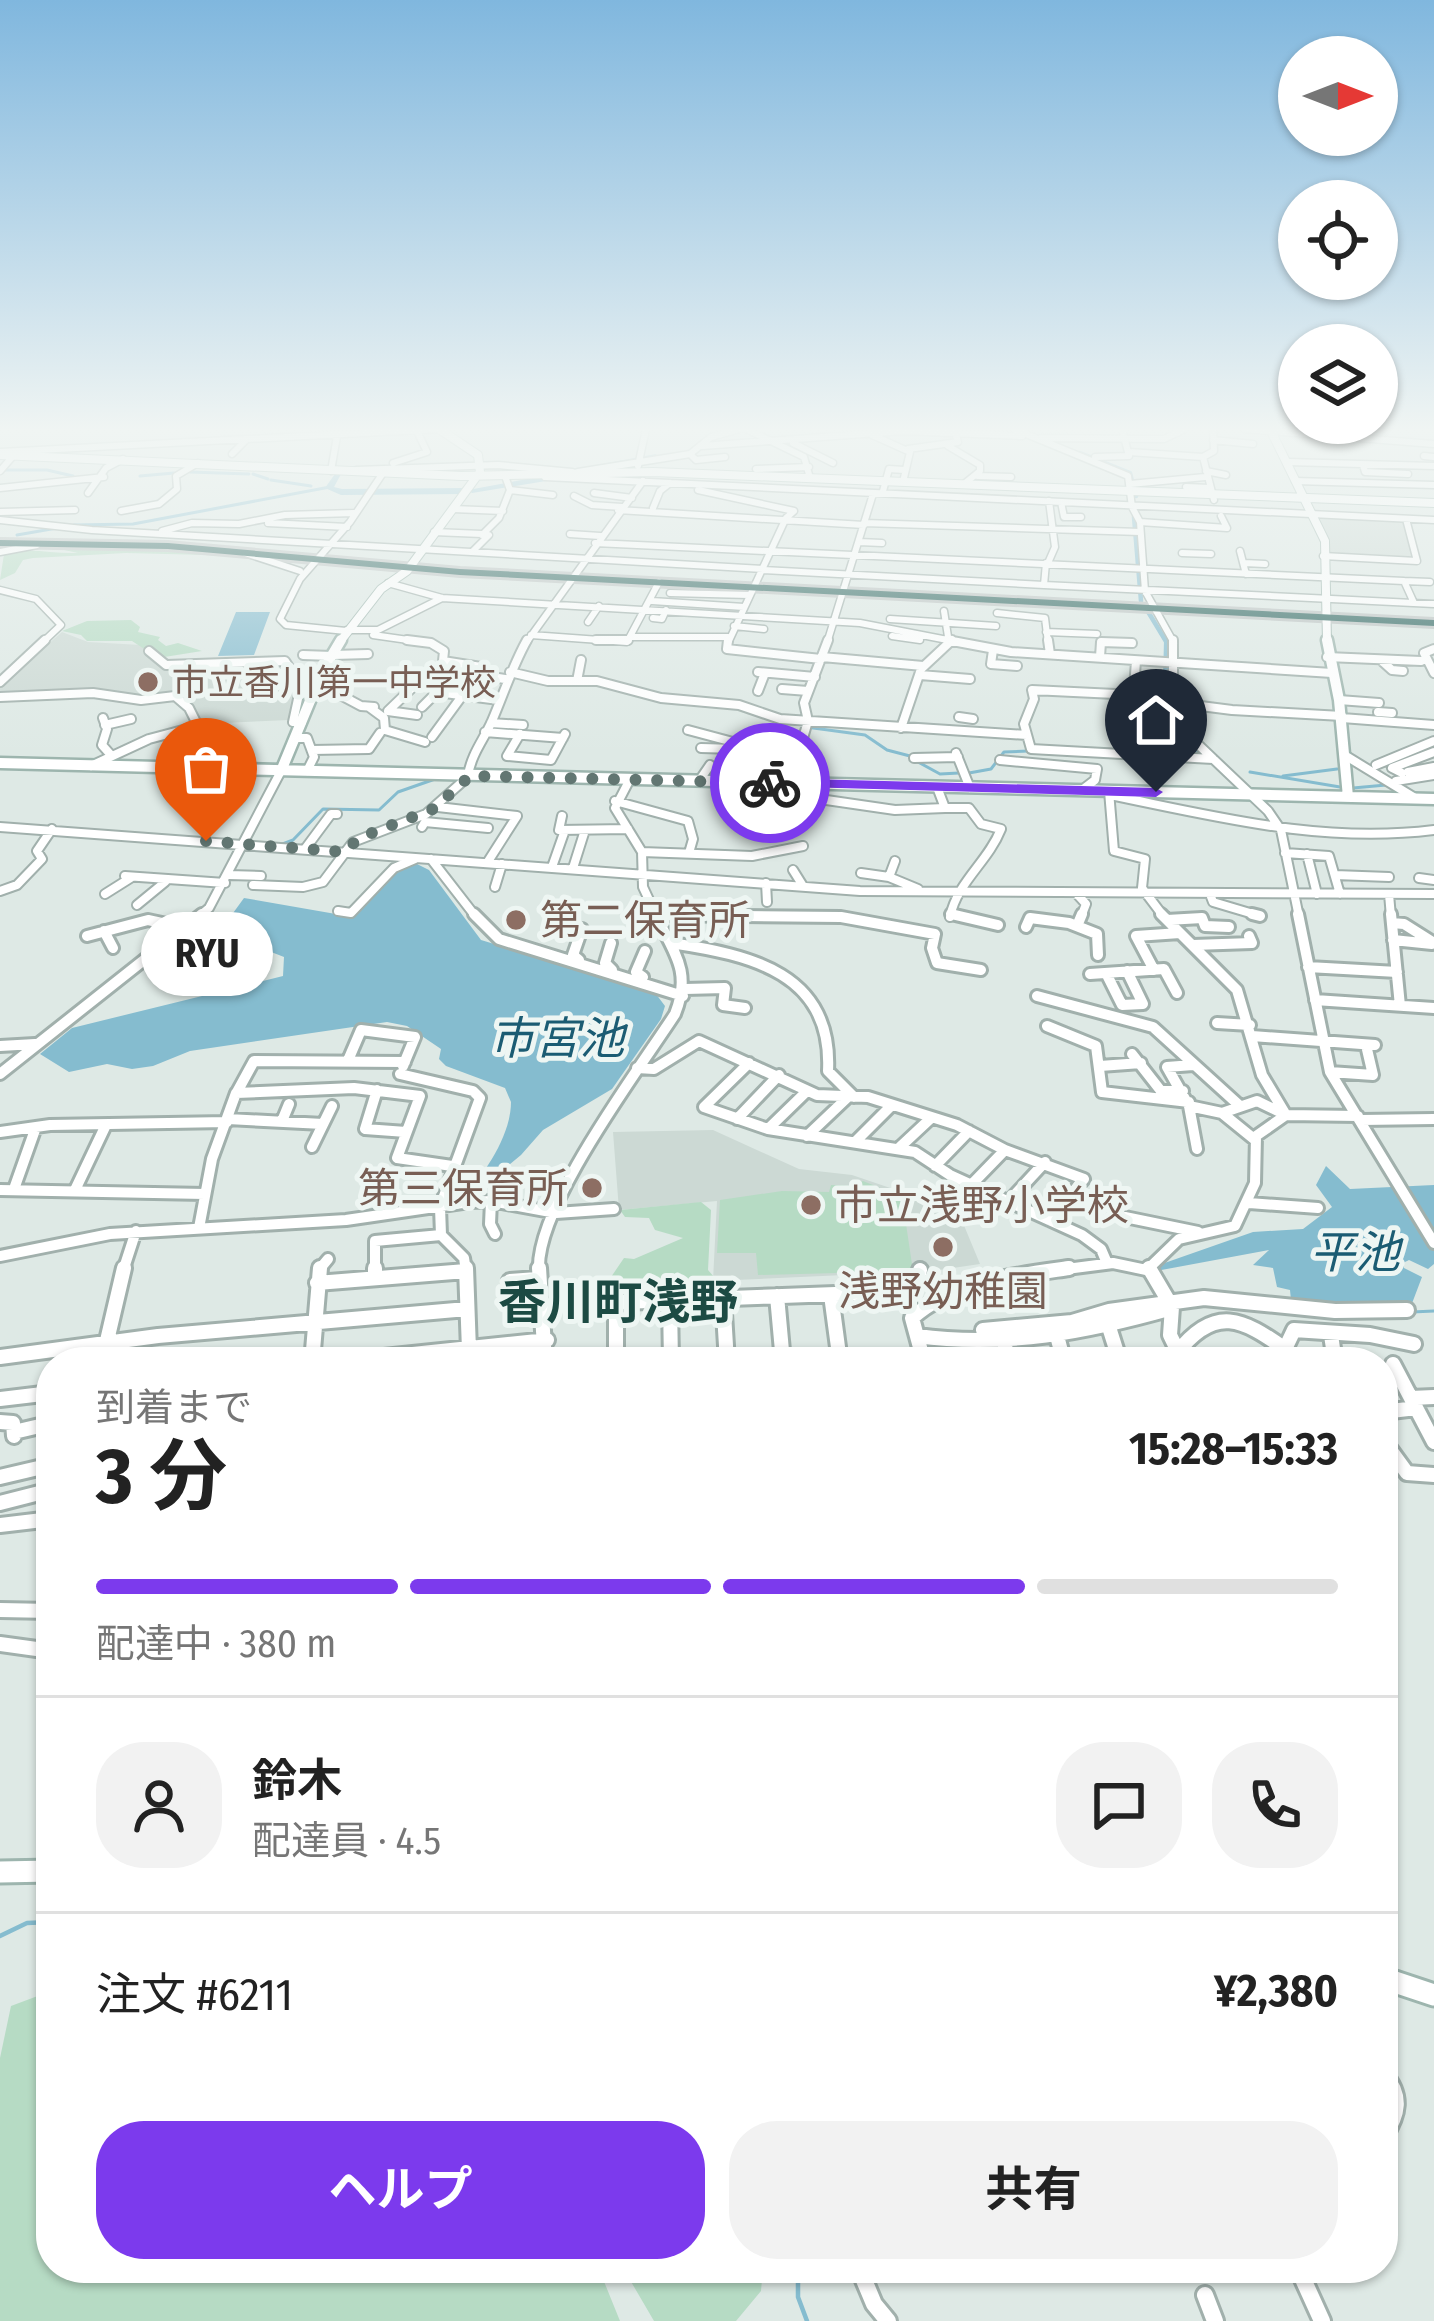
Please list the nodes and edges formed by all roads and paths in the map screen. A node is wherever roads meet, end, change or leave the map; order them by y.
1 (11, 537) edge
2 (231, 537) edge
3 (336, 537) edge
4 (430, 537) edge
5 (487, 537) edge
6 (777, 537) edge
7 (860, 537) edge
8 (1053, 537) edge
9 (1141, 537) edge
10 (1322, 537) edge
11 (1411, 537) edge
12 (597, 539) joint
13 (859, 542) junction
14 (330, 543) junction
15 (882, 543) dead end
16 (16, 544) junction
17 (0, 545) edge
18 (420, 549) junction
19 (771, 551) junction
20 (1240, 551) dead end
21 (472, 552) junction
22 (245, 553) junction
23 (1415, 553) junction
24 (856, 554) junction
25 (1434, 554) edge
26 (1324, 556) junction
27 (320, 559) junction
28 (586, 560) junction
29 (1047, 562) junction
30 (1244, 563) junction
31 (1265, 564) dead end
32 (408, 566) junction
33 (1143, 568) junction
34 (1186, 569) junction
35 (763, 570) junction
36 (300, 571) junction
37 (1217, 572) junction
38 (1246, 574) junction
39 (576, 577) junction
40 (1326, 578) junction
41 (1381, 580) junction
42 (659, 582) junction
43 (388, 583) junction
44 (1406, 584) junction
45 (845, 585) junction
46 (1044, 585) junction
47 (1432, 586) edge
48 (752, 589) junction
49 (0, 590) edge
50 (1145, 591) junction
51 (670, 592) dead end
52 (639, 595) dead end
53 (442, 598) junction
54 (1239, 599) junction
55 (652, 601) dead end
56 (1044, 602) junction
57 (1386, 602) junction
58 (1414, 603) junction
59 (557, 604) junction
60 (1434, 604) edge
61 (598, 606) junction
62 (1152, 606) junction
63 (644, 609) junction
64 (666, 610) junction
65 (1328, 610) junction
66 (742, 611) junction
67 (700, 612) junction
68 (624, 614) junction
69 (724, 614) junction
70 (945, 616) junction
71 (356, 618) junction
72 (653, 618) dead end
73 (1045, 618) junction
74 (830, 621) junction
75 (1434, 621) edge
76 (394, 622) junction
77 (588, 622) dead end
78 (860, 623) junction
79 (898, 624) junction
80 (764, 629) dead end
81 (347, 631) junction
82 (717, 631) junction
83 (403, 632) dead end
84 (731, 632) junction
85 (1046, 632) junction
86 (856, 634) dead end
87 (373, 635) dead end
88 (531, 635) junction
89 (1085, 635) dead end
90 (632, 637) junction
91 (952, 640) junction
92 (1055, 641) dead end
93 (436, 642) junction
94 (916, 642) dead end
95 (1434, 649) edge
96 (993, 650) junction
97 (149, 652) dead end
98 (476, 652) dead end
99 (425, 653) dead end
100 (1030, 653) junction
101 (368, 654) dead end
102 (1054, 654) junction
103 (1234, 654) dead end
104 (332, 655) junction
105 (303, 656) dead end
106 (1100, 657) junction
107 (1327, 657) junction
108 (822, 658) junction
109 (581, 660) dead end
110 (1135, 660) junction
111 (1382, 661) junction
112 (1421, 661) dead end
113 (470, 662) junction
114 (1169, 663) junction
115 (1031, 665) dead end
116 (1213, 665) junction
117 (1018, 666) dead end
118 (1238, 666) junction
119 (922, 670) junction
120 (612, 671) dead end
121 (1403, 671) dead end
122 (1332, 673) junction
123 (1434, 673) edge
124 (812, 676) junction
125 (506, 677) junction
126 (970, 679) dead end
127 (543, 680) junction
128 (560, 681) junction
129 (577, 681) junction
130 (0, 682) edge
131 (603, 682) junction
132 (788, 682) junction
133 (1216, 682) dead end
134 (318, 683) junction
135 (758, 686) dead end
136 (538, 690) dead end
137 (806, 691) junction
138 (554, 694) dead end
139 (462, 696) junction
140 (1137, 697) junction
141 (0, 698) edge
142 (500, 700) junction
143 (1339, 700) junction
144 (1178, 703) junction
145 (369, 706) junction
146 (390, 709) junction
147 (938, 714) dead end
148 (1392, 714) junction
149 (1342, 717) junction
150 (966, 718) dead end
151 (1001, 718) dead end
152 (131, 719) dead end
153 (805, 720) junction
154 (302, 722) junction
155 (1407, 723) junction
156 (1434, 725) edge
157 (118, 728) dead end
158 (488, 728) junction
159 (901, 728) junction
160 (522, 729) junction
161 (929, 729) junction
162 (688, 730) dead end
163 (963, 730) junction
164 (380, 733) dead end
165 (998, 733) junction
166 (348, 734) dead end
167 (1027, 735) junction
168 (543, 736) junction
169 (296, 738) junction
170 (407, 739) junction
171 (1434, 741) edge
172 (394, 742) dead end
173 (1414, 742) dead end
174 (800, 744) junction
175 (701, 748) dead end
176 (735, 748) junction
177 (124, 749) junction
178 (312, 750) junction
179 (341, 752) junction
180 (1145, 752) junction
181 (1434, 752) edge
182 (110, 754) junction
183 (1346, 756) junction
184 (530, 758) junction
185 (914, 758) dead end
186 (926, 758) junction
187 (1213, 759) junction
188 (1000, 760) dead end
189 (0, 763) edge
190 (710, 765) dead end
191 (1376, 765) dead end
192 (92, 766) junction
193 (281, 771) junction
194 (307, 771) junction
195 (1434, 771) edge
196 (469, 776) junction
197 (1402, 776) junction
198 (629, 779) junction
199 (699, 781) junction
200 (740, 782) junction
201 (790, 783) junction
202 (1387, 783) junction
203 (937, 787) junction
204 (970, 788) junction
205 (1082, 790) junction
206 (1110, 793) junction
207 (1250, 795) junction
208 (1348, 797) junction
209 (1418, 799) junction
210 (1434, 800) edge
211 (616, 801) junction
212 (945, 808) junction
213 (456, 809) junction
214 (337, 814) dead end
215 (498, 814) junction
216 (562, 816) dead end
217 (584, 817) dead end
218 (432, 818) junction
219 (0, 827) edge
220 (443, 828) junction
221 (52, 829) junction
222 (628, 829) junction
223 (565, 830) junction
224 (583, 830) junction
225 (1281, 830) junction
226 (1434, 830) edge
227 (244, 844) junction
228 (803, 846) dead end
229 (305, 849) junction
230 (344, 852) junction
231 (642, 852) junction
232 (689, 853) junction
233 (1286, 853) junction
234 (1307, 854) junction
235 (260, 858) dead end
236 (418, 858) junction
237 (431, 859) junction
238 (895, 861) dead end
239 (488, 863) junction
240 (1349, 863) dead end
241 (502, 864) junction
242 (552, 867) junction
243 (573, 868) junction
244 (793, 870) dead end
245 (641, 873) junction
246 (861, 873) dead end
247 (1335, 875) junction
248 (1352, 875) junction
249 (889, 877) junction
250 (1389, 877) dead end
251 (1419, 878) dead end
252 (227, 879) junction
253 (255, 879) junction
254 (1434, 880) edge
255 (165, 882) junction
256 (766, 883) junction
257 (803, 886) junction
258 (495, 887) dead end
259 (0, 890) edge
260 (920, 891) junction
261 (958, 892) junction
262 (1075, 892) junction
263 (1146, 893) junction
264 (1210, 893) junction
265 (105, 894) dead end
266 (1295, 894) junction
267 (1317, 894) junction
268 (1340, 894) junction
269 (1358, 894) junction
270 (1389, 894) junction
271 (1433, 898) edge
272 (767, 902) dead end
273 (137, 905) dead end
274 (338, 911) dead end
275 (656, 915) junction
276 (1260, 916) dead end
277 (1167, 920) junction
278 (1392, 923) junction
279 (1077, 926) junction
280 (1228, 927) dead end
281 (185, 928) junction
282 (582, 929) dead end
283 (1414, 930) junction
284 (104, 931) junction
285 (1180, 933) junction
286 (1434, 933) edge
287 (87, 936) dead end
288 (1249, 936) dead end
289 (1394, 940) junction
290 (611, 943) dead end
291 (671, 943) junction
292 (1192, 944) junction
293 (1434, 944) edge
294 (113, 948) dead end
295 (645, 950) dead end
296 (1098, 956) dead end
297 (697, 962) dead end
298 (585, 964) junction
299 (680, 965) junction
300 (1309, 967) junction
301 (981, 970) dead end
302 (1154, 970) junction
303 (1127, 971) junction
304 (612, 972) junction
305 (1397, 972) junction
306 (1106, 973) junction
307 (1090, 974) dead end
308 (652, 984) junction
309 (684, 992) junction
310 (1177, 993) dead end
311 (1037, 996) dead end
312 (1315, 1000) junction
313 (1120, 1002) junction
314 (1400, 1006) junction
315 (746, 1008) dead end
316 (1434, 1008) edge
317 (1104, 1014) junction
318 (1216, 1023) dead end
319 (1047, 1026) dead end
320 (1251, 1030) junction
321 (1323, 1040) junction
322 (38, 1043) junction
323 (0, 1046) edge
324 (349, 1058) junction
325 (749, 1063) junction
326 (1193, 1065) junction
327 (1100, 1066) junction
328 (402, 1068) junction
329 (637, 1068) junction
330 (1330, 1072) junction
331 (0, 1074) edge
332 (779, 1075) junction
333 (377, 1090) junction
334 (393, 1091) junction
335 (807, 1091) junction
336 (236, 1093) junction
337 (851, 1097) junction
338 (1187, 1100) junction
339 (289, 1104) dead end
340 (332, 1106) dead end
341 (891, 1106) junction
342 (1240, 1106) junction
343 (1222, 1113) junction
344 (1286, 1115) junction
345 (1359, 1118) junction
346 (930, 1119) junction
347 (1434, 1119) edge
348 (227, 1120) junction
349 (737, 1120) junction
350 (282, 1121) junction
351 (323, 1124) junction
352 (36, 1127) junction
353 (105, 1127) junction
354 (768, 1129) junction
355 (969, 1131) junction
356 (0, 1132) edge
357 (406, 1132) junction
358 (807, 1136) junction
359 (1253, 1139) junction
360 (856, 1141) junction
361 (312, 1147) dead end
362 (899, 1147) junction
363 (1197, 1149) dead end
364 (1005, 1150) junction
365 (1045, 1162) junction
366 (452, 1166) junction
367 (935, 1166) junction
368 (971, 1185) junction
369 (14, 1189) junction
370 (0, 1190) edge
371 (75, 1190) junction
372 (205, 1194) junction
373 (491, 1201) junction
374 (1008, 1202) junction
375 (1249, 1203) junction
376 (440, 1207) junction
377 (1318, 1208) dead end
378 (614, 1209) dead end
379 (556, 1213) junction
380 (1125, 1217) dead end
381 (1048, 1220) junction
382 (199, 1228) junction
383 (136, 1231) junction
384 (1198, 1232) junction
385 (495, 1234) dead end
386 (441, 1235) junction
387 (1434, 1243) edge
388 (0, 1256) edge
389 (328, 1259) dead end
390 (1107, 1263) junction
391 (920, 1270) dead end
392 (1151, 1270) junction
393 (466, 1271) junction
394 (375, 1278) junction
395 (537, 1279) junction
396 (510, 1281) dead end
397 (317, 1283) junction
398 (830, 1295) junction
399 (777, 1296) junction
400 (723, 1297) junction
401 (670, 1303) junction
402 (1170, 1303) junction
403 (467, 1309) junction
404 (1407, 1310) dead end
405 (315, 1322) junction
406 (1108, 1324) junction
407 (983, 1330) dead end
408 (917, 1336) junction
409 (1057, 1336) junction
410 (1330, 1336) junction
411 (547, 1340) junction
412 (1004, 1342) junction
413 (105, 1343) junction
414 (1414, 1344) dead end
415 (75, 1347) edge
416 (104, 1347) edge
417 (313, 1347) edge
418 (469, 1347) edge
419 (492, 1347) edge
420 (546, 1347) edge
421 (616, 1347) edge
422 (671, 1347) edge
423 (726, 1347) edge
424 (782, 1347) edge
425 (838, 1347) edge
426 (920, 1347) edge
427 (1005, 1347) edge
428 (1060, 1347) edge
429 (1115, 1347) edge
430 (1175, 1347) edge
431 (1186, 1347) edge
432 (1277, 1347) edge
433 (1289, 1347) edge
434 (1332, 1347) edge
435 (36, 1352) edge
436 (0, 1357) edge
437 (1398, 1374) edge
438 (36, 1395) edge
439 (1434, 1396) edge
440 (0, 1399) edge
441 (1413, 1403) junction
442 (1398, 1408) edge
443 (0, 1422) edge
444 (36, 1428) edge
445 (1434, 1442) edge
446 (1398, 1461) edge
447 (36, 1469) edge
448 (1434, 1475) edge
449 (0, 1477) edge
450 (36, 1494) edge
451 (2, 1503) edge
452 (36, 1521) edge
453 (0, 1525) edge
454 (0, 1610) edge
455 (36, 1611) edge
456 (1, 1646) edge
457 (36, 1650) edge
458 (36, 1871) edge
459 (0, 1872) edge
460 (1398, 1983) edge
461 (1434, 1995) edge
462 (865, 2283) edge
463 (1305, 2283) edge
464 (1204, 2295) dead end
465 (888, 2321) edge
466 (1215, 2321) edge
467 (1322, 2321) edge

1 - 16 street
2 - 14 street
3 - 14 street
4 - 18 main road
5 - 21 street
6 - 19 street
7 - 13 street
8 - 29 street
9 - 33 street
10 - 26 main road
11 - 23 street
12 - 19 street
12 - 28 street
13 - 15 street
13 - 24 street
14 - 18 street
14 - 27 street
16 - 17 highway
16 - 22 highway
16 - 27 highway
18 - 21 street
18 - 32 main road
19 - 24 street
19 - 35 street
20 - 30 street
21 - 28 street
22 - 27 highway
22 - 36 street
23 - 25 street
23 - 26 street
24 - 29 street
24 - 45 street
26 - 40 main road
27 - 32 highway
27 - 36 street
28 - 35 street
28 - 39 street
29 - 33 street
29 - 46 street
30 - 31 street
30 - 38 street
32 - 39 highway
32 - 43 main road
33 - 34 street
33 - 50 street
34 - 37 street
34 - 37 street
35 - 45 street
35 - 48 street
36 - 81 street
37 - 38 street
38 - 40 street
39 - 42 highway
39 - 48 highway
39 - 59 street
40 - 41 street
40 - 65 main road
41 - 44 street
41 - 57 street
42 - 48 highway
42 - 63 street
43 - 53 street
43 - 71 main road
44 - 47 street
44 - 58 street
45 - 46 street
45 - 48 highway
45 - 56 highway
45 - 62 highway
45 - 74 street
46 - 50 street
48 - 51 street
48 - 66 street
49 - 130 street
50 - 54 street
50 - 62 street
52 - 68 street
53 - 59 street
53 - 76 street
54 - 62 highway
54 - 65 highway
55 - 66 street
56 - 62 highway
56 - 73 street
57 - 58 street
57 - 65 street
58 - 60 street
59 - 61 street
59 - 88 street
61 - 68 street
61 - 77 street
62 - 65 highway
62 - 114 street
63 - 64 street
63 - 68 street
63 - 90 street
64 - 67 street
64 - 72 street
65 - 75 highway
65 - 107 main road
66 - 69 street
66 - 74 street
66 - 84 street
67 - 69 street
67 - 82 street
69 - 82 street
70 - 73 street
70 - 79 street
70 - 91 street
71 - 76 street
71 - 81 main road
73 - 85 street
74 - 78 street
74 - 108 street
76 - 81 street
76 - 83 street
78 - 79 street
78 - 86 street
79 - 91 street
79 - 94 street
80 - 84 street
81 - 104 main road
82 - 84 street
84 - 90 street
84 - 108 street
85 - 89 street
85 - 102 street
87 - 93 street
88 - 90 street
88 - 125 street
91 - 96 street
91 - 119 street
92 - 102 street
93 - 99 street
93 - 113 street
95 - 123 street
96 - 100 street
96 - 117 street
97 - 154 street
98 - 113 street
100 - 102 street
100 - 115 street
101 - 104 street
102 - 106 street
103 - 118 street
104 - 105 street
104 - 134 main road
106 - 110 street
106 - 110 street
107 - 111 street
107 - 122 main road
108 - 119 street
108 - 124 street
109 - 129 street
110 - 114 street
110 - 140 street
111 - 112 street
111 - 121 street
113 - 125 street
114 - 116 street
114 - 144 street
116 - 118 street
116 - 133 street
118 - 122 street
119 - 126 street
119 - 159 street
120 - 131 street
122 - 143 main road
124 - 132 street
124 - 137 street
125 - 127 street
125 - 142 street
125 - 146 street
127 - 128 street
127 - 136 street
128 - 129 street
128 - 138 street
129 - 131 street
131 - 153 street
132 - 135 street
132 - 137 street
134 - 145 street
134 - 154 main road
137 - 153 street
139 - 142 street
139 - 146 street
139 - 170 street
140 - 144 street
140 - 167 street
140 - 180 street
141 - 177 street
142 - 158 street
143 - 148 street
143 - 149 main road
144 - 149 street
144 - 187 street
145 - 146 street
145 - 170 street
147 - 161 street
148 - 149 street
148 - 155 street
149 - 183 main road
150 - 163 street
151 - 165 street
152 - 182 street
153 - 159 street
153 - 174 street
154 - 169 main road
155 - 156 street
155 - 173 street
157 - 177 street
158 - 160 street
158 - 196 street
159 - 161 street
160 - 168 street
160 - 184 street
161 - 163 street
161 - 186 street
162 - 176 street
163 - 165 street
164 - 179 street
165 - 167 street
166 - 179 street
167 - 180 street
168 - 184 street
168 - 184 street
169 - 178 street
169 - 193 main road
170 - 172 street
171 - 191 street
174 - 176 street
174 - 201 street
175 - 176 street
176 - 200 street
177 - 182 street
178 - 179 street
178 - 194 street
180 - 187 street
181 - 197 street
182 - 192 street
183 - 202 street
183 - 208 main road
185 - 186 street
186 - 204 street
187 - 207 street
188 - 205 street
189 - 192 main road
190 - 199 street
192 - 193 main road
193 - 194 main road
193 - 227 street
194 - 196 main road
195 - 197 street
196 - 198 main road
196 - 218 street
197 - 202 street
198 - 199 main road
198 - 211 street
199 - 200 main road
200 - 201 main road
200 - 212 street
201 - 203 main road
202 - 209 street
203 - 204 main road
203 - 212 street
204 - 205 main road
205 - 206 main road
206 - 207 main road
206 - 225 street
206 - 263 street
207 - 208 main road
207 - 225 street
208 - 209 main road
209 - 210 main road
211 - 222 street
211 - 232 street
212 - 261 street
213 - 215 street
213 - 218 street
213 - 220 street
214 - 229 street
215 - 220 street
215 - 239 street
216 - 223 street
217 - 224 street
218 - 220 street
218 - 230 street
219 - 221 street
221 - 227 street
221 - 259 street
222 - 224 street
222 - 231 street
223 - 224 street
223 - 242 street
224 - 243 street
225 - 226 street
225 - 233 street
227 - 229 street
227 - 252 street
228 - 232 street
229 - 230 street
230 - 236 street
230 - 253 street
231 - 232 street
231 - 245 street
233 - 234 street
233 - 266 street
234 - 247 street
234 - 267 street
235 - 253 street
236 - 237 street
236 - 274 street
237 - 239 street
237 - 298 street
238 - 249 street
239 - 241 street
240 - 248 street
241 - 242 street
241 - 258 street
242 - 243 street
243 - 245 street
244 - 257 street
245 - 256 street
245 - 275 street
246 - 249 street
247 - 248 street
247 - 268 street
248 - 250 street
248 - 269 street
249 - 260 street
251 - 254 street
252 - 253 street
252 - 255 street
252 - 281 street
255 - 265 street
255 - 273 street
256 - 257 street
256 - 272 street
257 - 260 street
260 - 261 street
261 - 262 street
261 - 279 street
262 - 263 street
262 - 279 street
263 - 264 street
263 - 277 street
264 - 266 street
264 - 276 street
266 - 267 street
266 - 300 street
267 - 268 street
268 - 269 street
269 - 270 street
270 - 271 street
270 - 278 street
275 - 291 street
275 - 301 street
277 - 280 street
277 - 285 street
278 - 283 street
278 - 289 street
279 - 296 street
281 - 284 street
281 - 322 street
282 - 298 street
283 - 286 street
283 - 293 street
284 - 287 street
284 - 294 street
285 - 292 street
285 - 302 street
288 - 292 street
289 - 293 street
289 - 305 street
290 - 304 street
291 - 299 street
291 - 337 street
292 - 320 street
295 - 308 street
297 - 299 street
298 - 304 street
299 - 309 street
300 - 305 street
300 - 312 street
302 - 303 street
302 - 310 street
303 - 306 street
303 - 313 street
304 - 308 street
305 - 314 street
306 - 307 street
306 - 313 street
308 - 309 street
309 - 315 street
309 - 329 street
311 - 317 street
312 - 314 street
312 - 321 street
313 - 317 street
314 - 316 street
317 - 326 street
318 - 320 street
319 - 327 street
320 - 321 street
320 - 344 street
321 - 330 street
321 - 330 street
322 - 323 street
322 - 331 street
324 - 328 street
324 - 328 street
324 - 336 street
325 - 329 street
325 - 332 street
325 - 349 street
326 - 338 street
326 - 342 street
327 - 338 street
327 - 338 street
328 - 334 street
328 - 366 street
329 - 379 street
330 - 345 street
332 - 335 street
332 - 349 street
333 - 334 street
333 - 336 street
333 - 357 street
334 - 357 street
335 - 337 street
335 - 354 street
336 - 348 street
337 - 341 street
337 - 358 street
338 - 343 street
338 - 363 street
339 - 350 street
340 - 351 street
341 - 346 street
341 - 360 street
342 - 343 street
342 - 344 street
343 - 359 street
344 - 345 street
344 - 359 street
345 - 347 street
345 - 387 street
346 - 355 street
346 - 362 street
348 - 350 street
348 - 353 street
348 - 372 street
349 - 354 street
350 - 351 street
351 - 361 street
352 - 353 street
352 - 356 street
352 - 369 street
353 - 371 street
354 - 358 street
355 - 364 street
355 - 367 street
357 - 366 street
358 - 360 street
359 - 375 street
360 - 362 street
362 - 367 street
364 - 365 street
364 - 368 street
365 - 374 street
365 - 381 street
366 - 376 street
367 - 368 street
368 - 374 street
369 - 370 street
369 - 371 street
371 - 372 street
372 - 382 street
373 - 376 street
373 - 379 street
373 - 385 street
374 - 381 street
375 - 377 street
375 - 384 street
376 - 382 street
376 - 386 street
378 - 379 street
379 - 395 street
380 - 384 street
381 - 390 street
382 - 383 street
383 - 388 street
383 - 413 street
384 - 392 street
386 - 393 street
386 - 394 street
389 - 397 street
390 - 392 street
390 - 408 street
391 - 398 street
392 - 402 street
393 - 394 street
393 - 403 street
394 - 397 street
395 - 396 street
395 - 411 street
397 - 405 street
398 - 399 street
398 - 425 street
399 - 400 street
399 - 424 street
400 - 401 street
400 - 423 street
401 - 421 street
401 - 422 street
402 - 404 street
402 - 406 street
402 - 407 street
402 - 430 street
403 - 405 street
403 - 418 street
405 - 413 street
405 - 417 street
406 - 409 street
406 - 429 street
408 - 412 street
408 - 426 street
409 - 412 street
409 - 428 street
410 - 414 street
410 - 433 street
410 - 434 street
411 - 419 street
411 - 420 street
412 - 427 street
413 - 415 street
413 - 416 street
431 - 432 street
435 - 436 street
437 - 441 street
438 - 440 street
439 - 441 street
441 - 442 street
441 - 445 street
443 - 444 street
446 - 448 street
447 - 449 street
449 - 451 street
450 - 451 street
452 - 453 street
454 - 455 street
456 - 457 street
458 - 459 main road
460 - 461 main road
462 - 465 street
463 - 467 street
464 - 466 street

